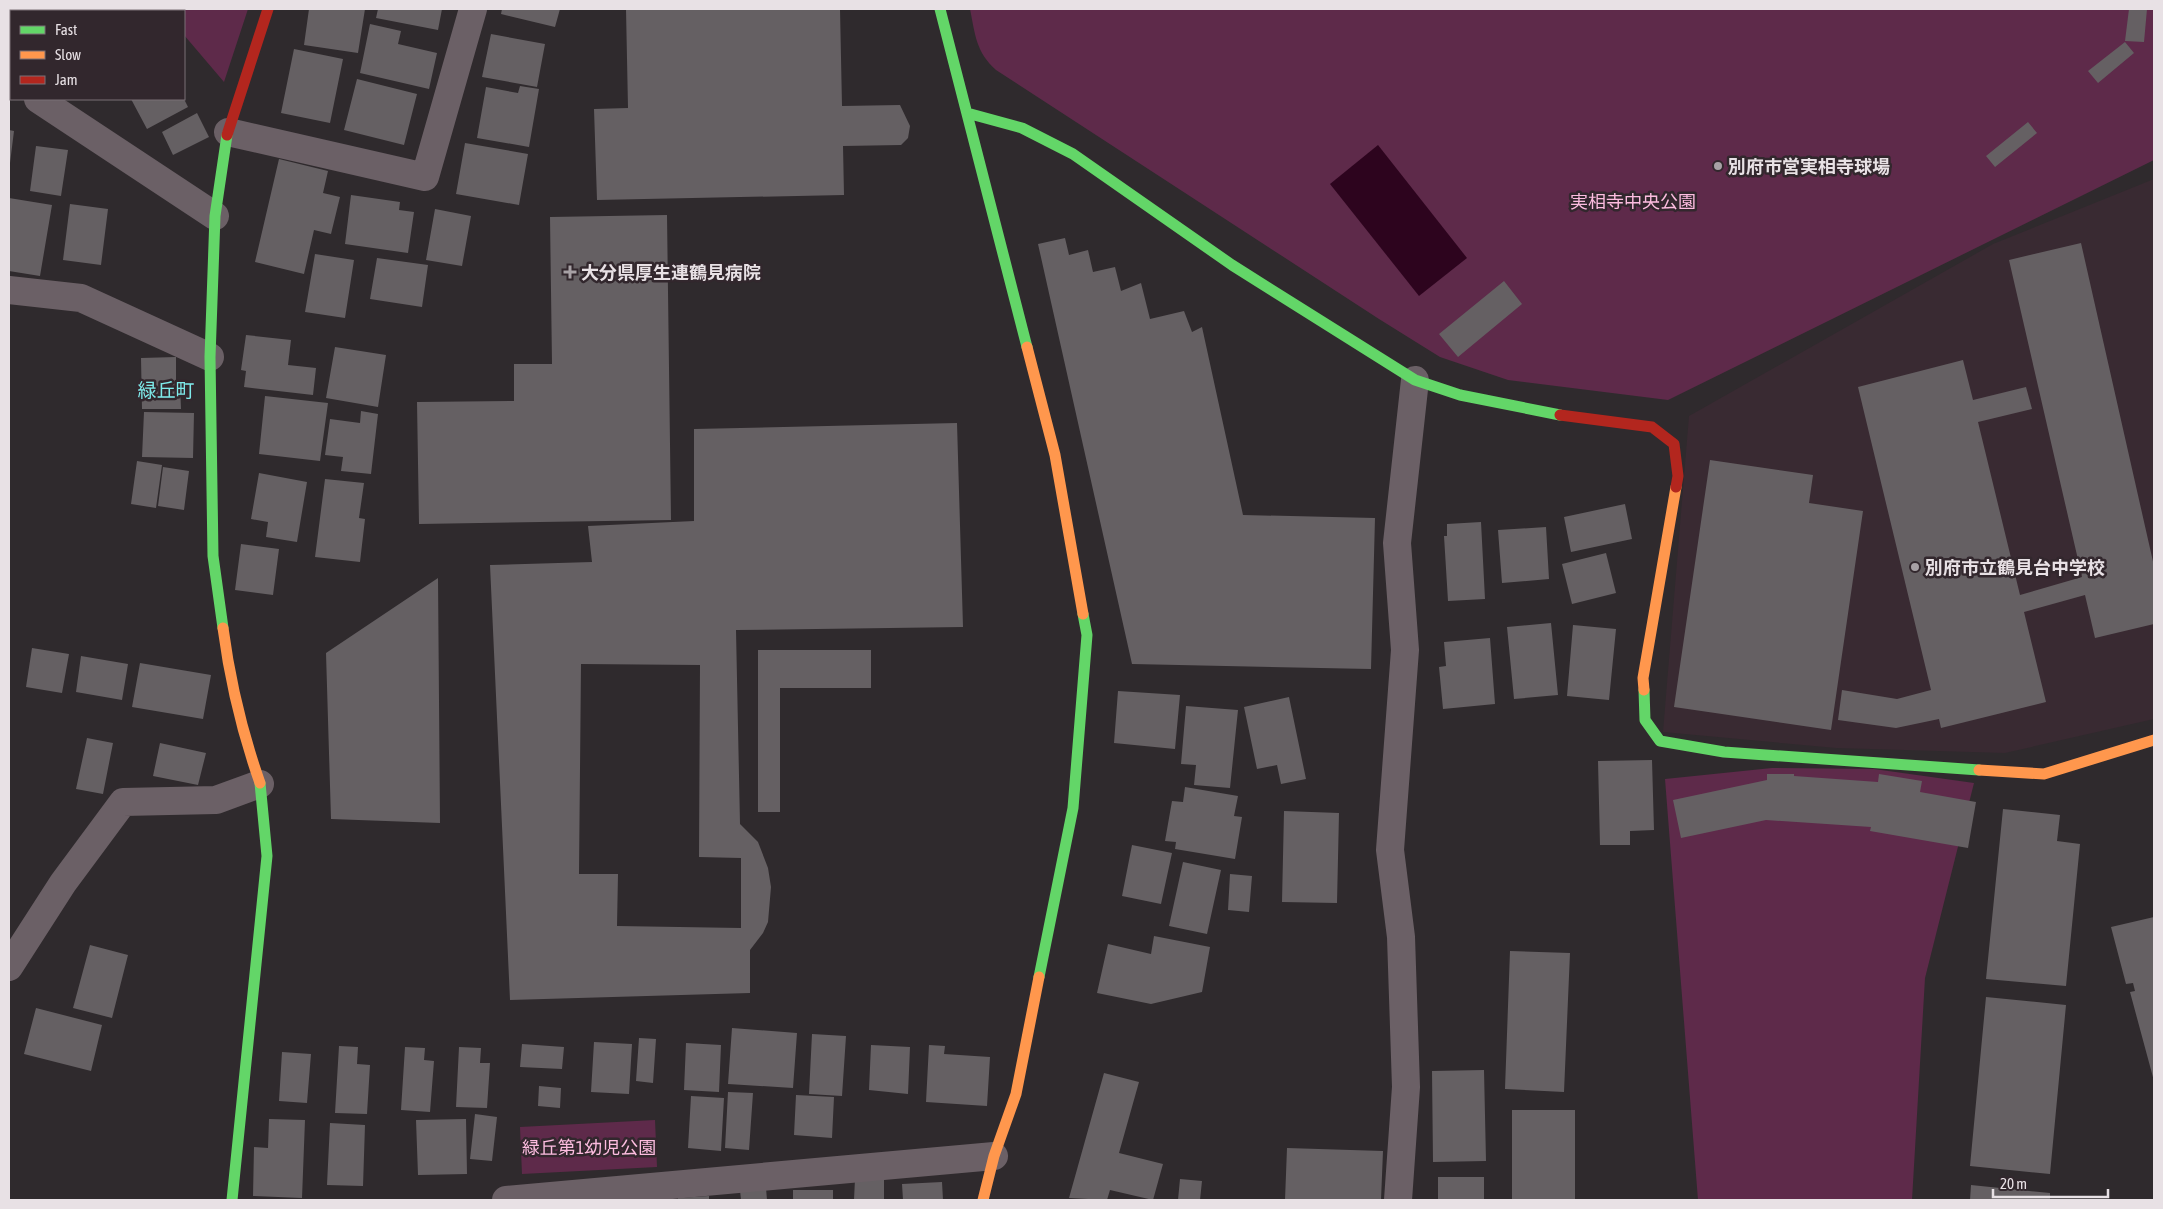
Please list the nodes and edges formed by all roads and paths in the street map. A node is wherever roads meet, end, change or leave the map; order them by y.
1 (268, 9) edge
2 (473, 9) edge
3 (940, 9) edge
4 (40, 100) edge
5 (967, 113) junction
6 (228, 132) junction
7 (215, 216) junction
8 (9, 290) edge
9 (210, 357) junction
10 (1415, 380) junction
11 (2154, 740) edge
12 (260, 784) junction
13 (9, 966) edge
14 (994, 1156) junction
15 (232, 1200) edge
16 (506, 1200) edge
17 (983, 1200) edge
18 (1398, 1200) edge

1 - 6 street
2 - 6 street
3 - 5 street
4 - 7 street
5 - 10 street
5 - 14 street
6 - 7 street
7 - 9 street
8 - 9 street
9 - 12 street
10 - 11 street
10 - 18 street
12 - 13 street
12 - 15 street
14 - 16 street
14 - 17 street

